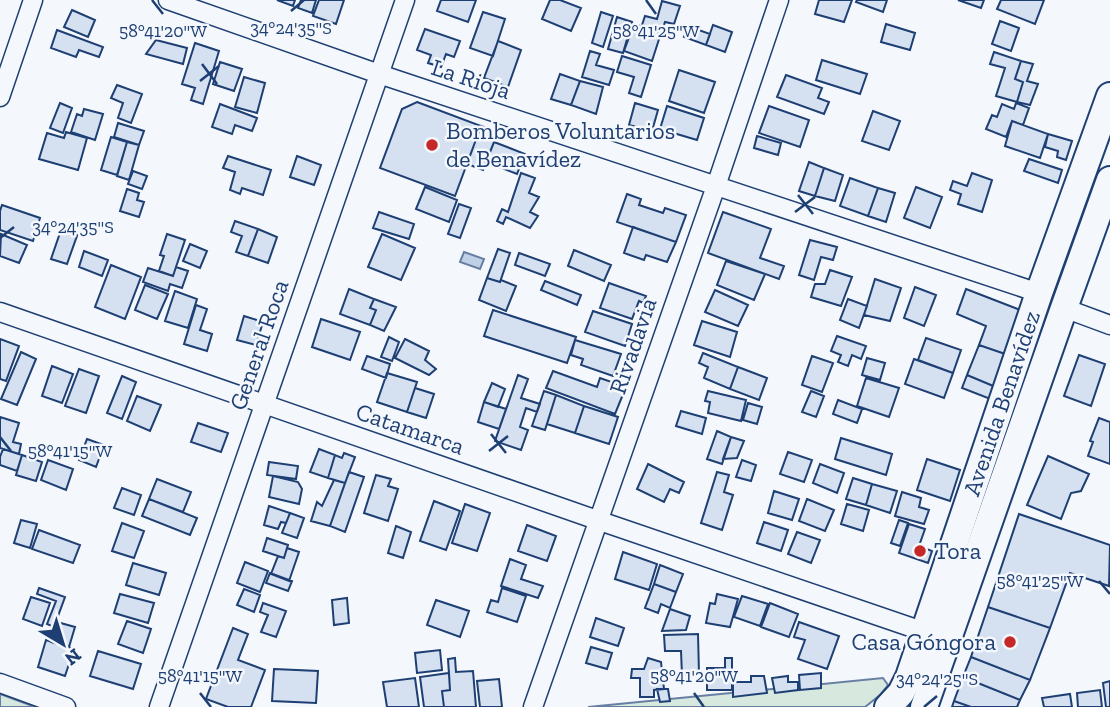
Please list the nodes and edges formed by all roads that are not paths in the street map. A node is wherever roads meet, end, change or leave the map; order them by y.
1 (33, 0) edge
2 (168, 0) edge
3 (405, 0) edge
4 (779, 0) edge
5 (379, 74) junction
6 (1110, 96) edge
7 (0, 97) edge
8 (1110, 180) edge
9 (716, 186) junction
10 (1040, 293) junction
11 (1064, 308) junction
12 (0, 312) edge
13 (1110, 326) edge
14 (264, 405) junction
15 (597, 520) junction
16 (925, 632) junction
17 (0, 683) edge
18 (66, 707) edge
19 (159, 707) edge
20 (533, 707) edge
21 (888, 707) edge
22 (924, 707) edge

1 - 7 street
2 - 5 street, La Rioja
3 - 5 street, General Roca
4 - 9 street, Rivadavia
5 - 9 street, La Rioja
5 - 14 street, General Roca
6 - 10 main road, Avenida Benavídez
8 - 11 main road, Avenida Benavídez
9 - 10 street, La Rioja
9 - 15 street, Rivadavia
10 - 16 main road, Avenida Benavídez
11 - 13 street
11 - 22 main road, Avenida Benavídez
12 - 14 street, Catamarca
14 - 15 street, Catamarca
14 - 19 street, General Roca
15 - 16 street, Catamarca
15 - 20 street, Rivadavia
16 - 21 main road, Avenida Benavídez
17 - 18 street

